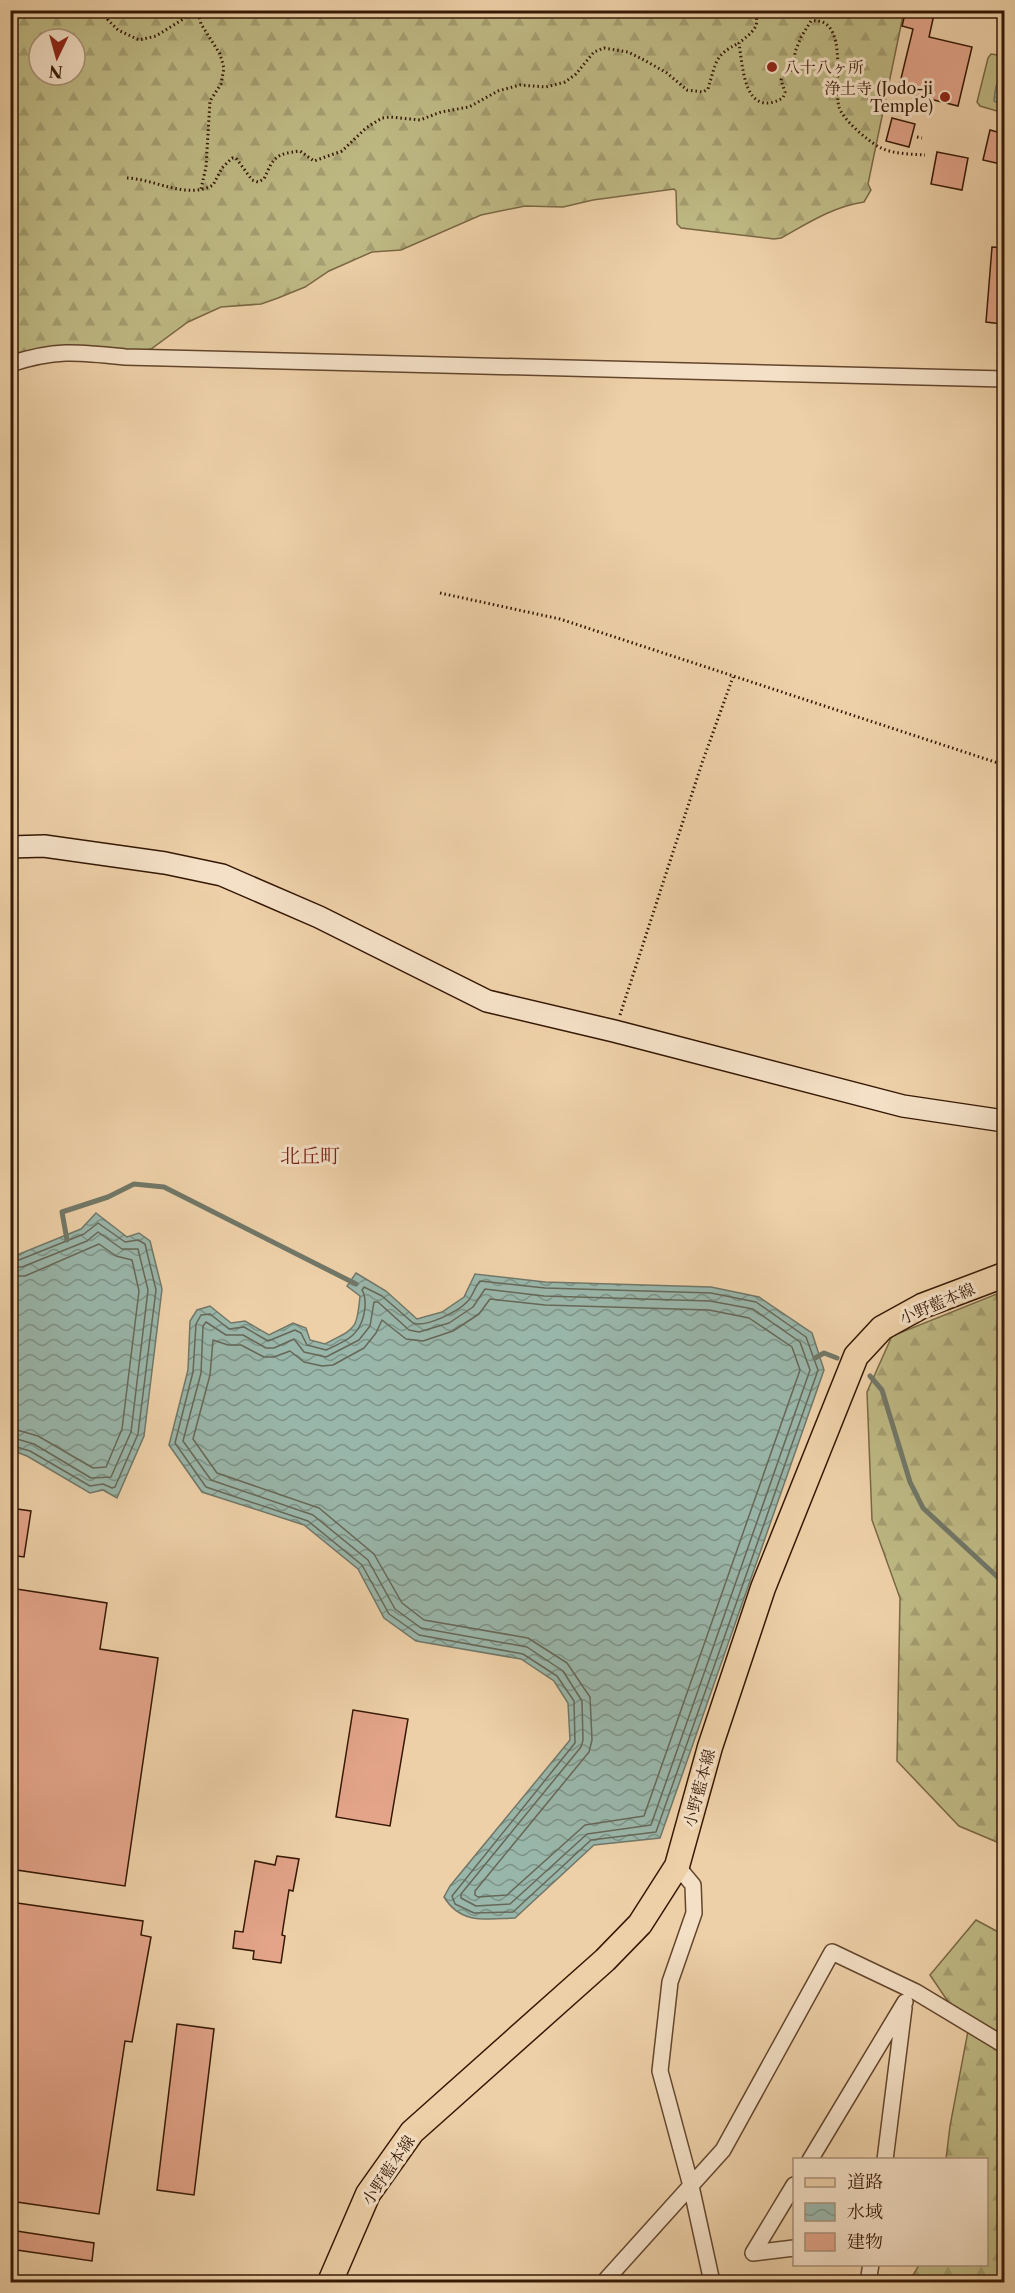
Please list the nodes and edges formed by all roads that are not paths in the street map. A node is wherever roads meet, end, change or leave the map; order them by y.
1 (10, 364) edge
2 (1005, 380) edge
3 (10, 848) edge
4 (1005, 1121) edge
5 (1005, 1275) edge
6 (677, 1866) junction
7 (906, 1995) junction
8 (1005, 2045) edge
9 (811, 2158) edge
10 (885, 2158) edge
11 (691, 2186) junction
12 (793, 2188) edge
13 (793, 2248) edge
14 (871, 2266) edge
15 (330, 2283) edge
16 (604, 2283) edge
17 (712, 2283) edge
18 (868, 2283) edge

1 - 2 street
3 - 4 street
5 - 6 main road, 小野藍本線
6 - 11 street
6 - 15 main road, 小野藍本線
7 - 8 street
7 - 9 street
7 - 10 street
7 - 11 street
11 - 16 street
11 - 17 street
12 - 13 street
14 - 18 street

